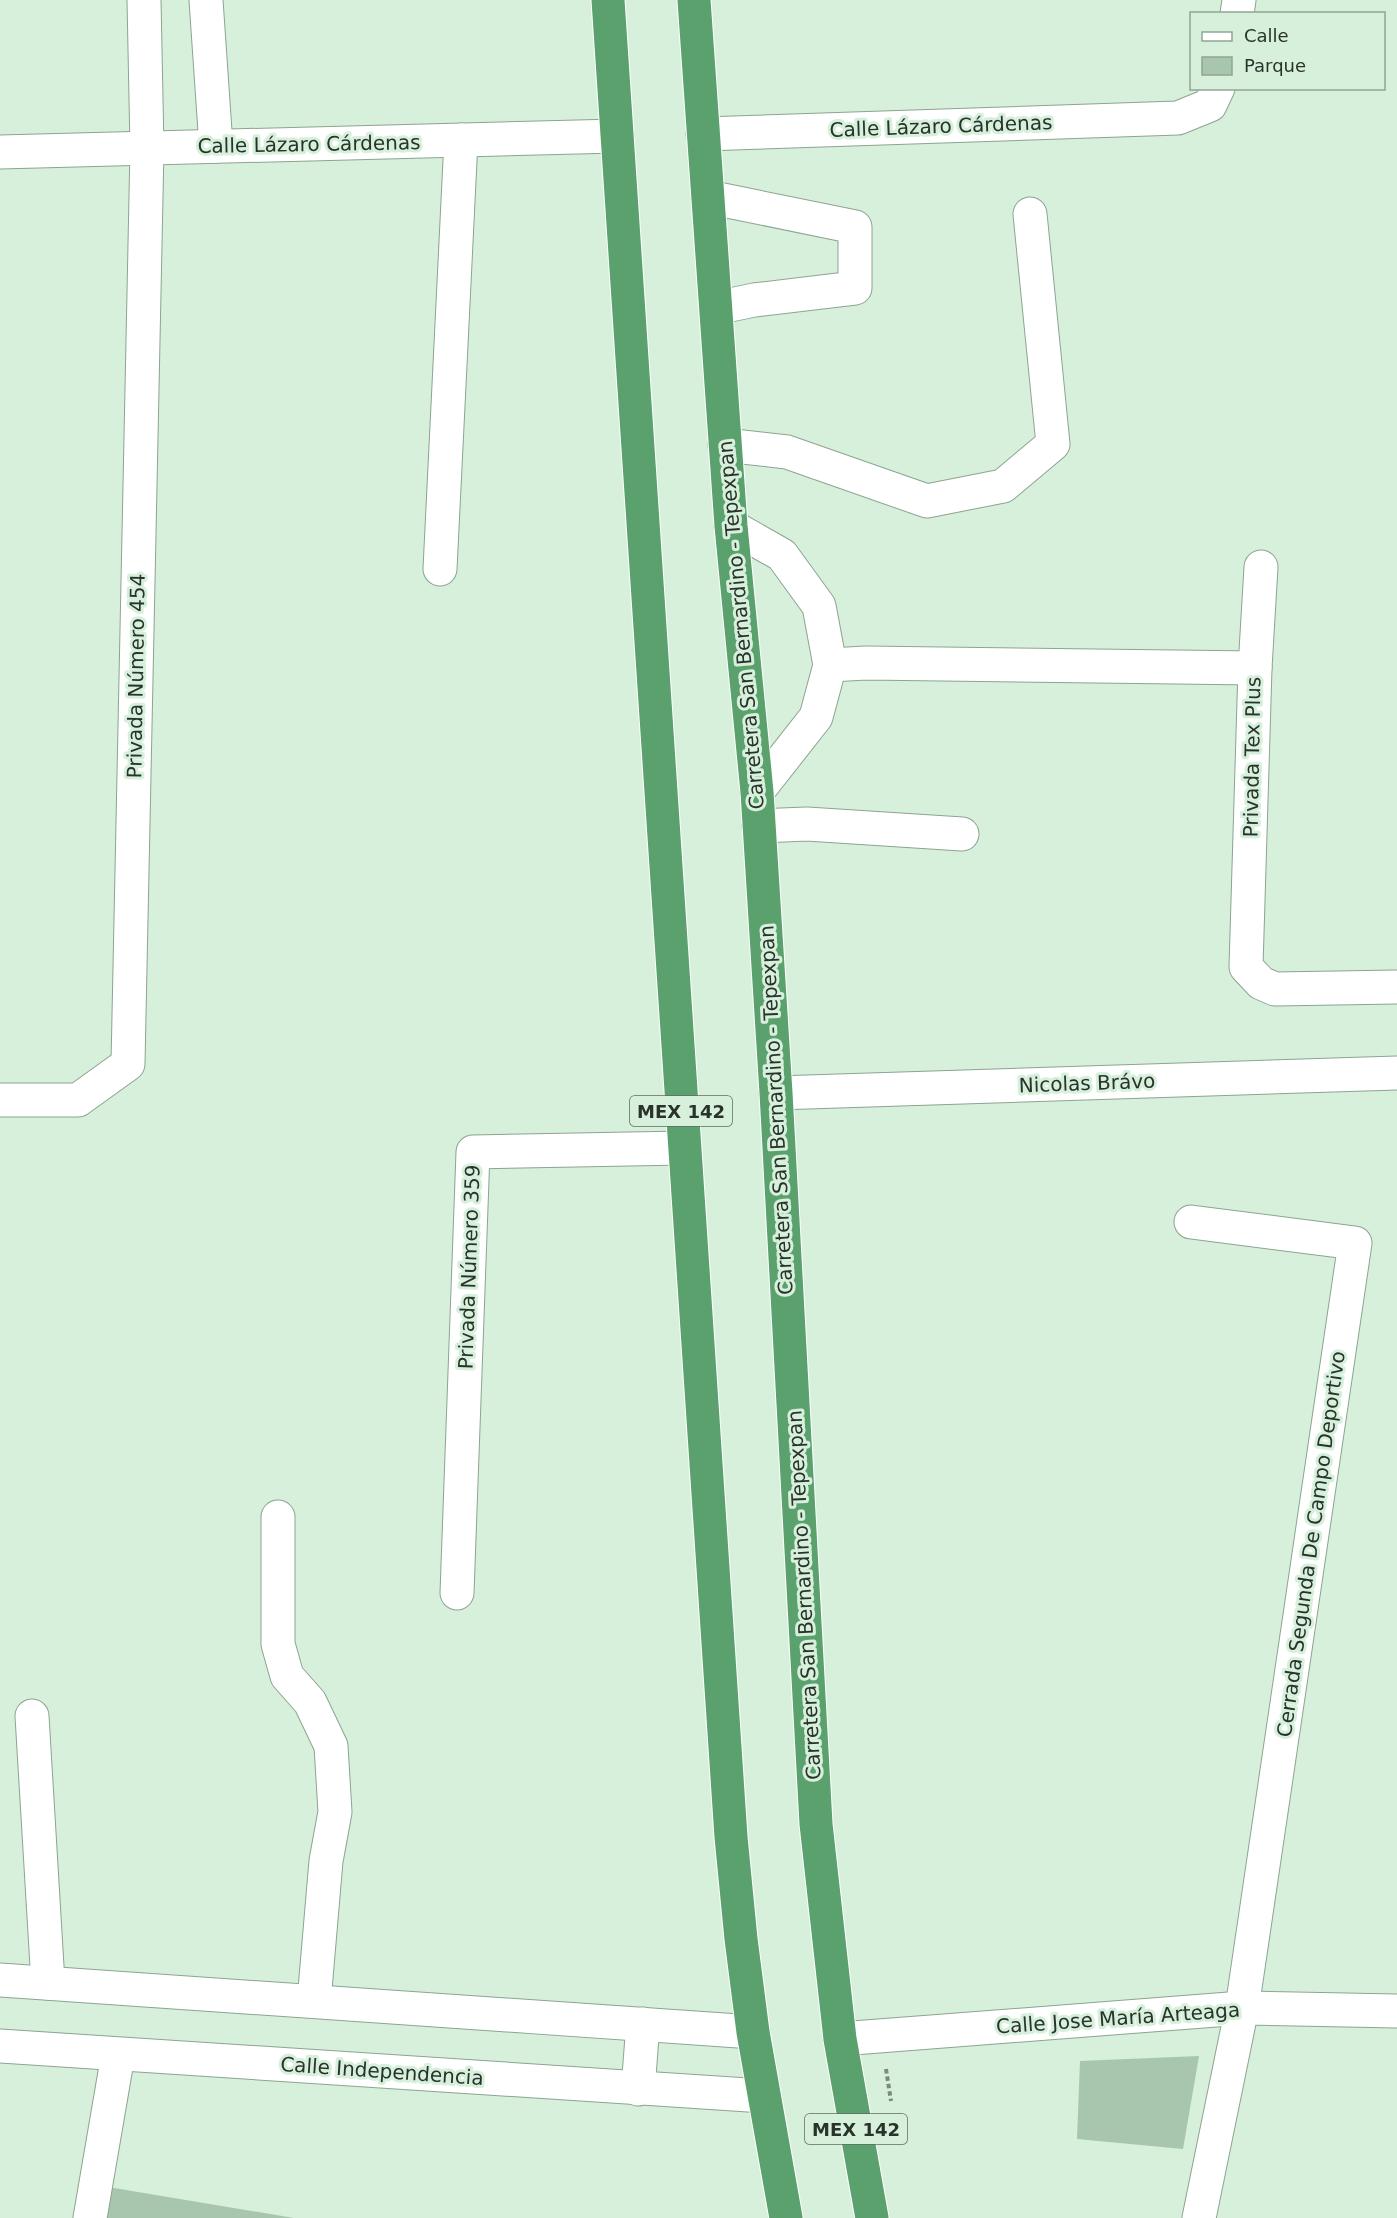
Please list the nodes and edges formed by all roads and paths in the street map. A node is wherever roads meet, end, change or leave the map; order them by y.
1 (144, 0) edge
2 (206, 0) edge
3 (608, 0) edge
4 (694, 0) edge
5 (1217, 90) edge
6 (703, 135) junction
7 (617, 136) junction
8 (461, 140) junction
9 (216, 146) junction
10 (147, 148) junction
11 (0, 152) edge
12 (708, 197) junction
13 (1030, 214) dead end
14 (716, 308) junction
15 (725, 445) junction
16 (731, 526) junction
17 (1261, 567) dead end
18 (440, 569) dead end
19 (830, 665) junction
20 (1255, 668) junction
21 (757, 792) junction
22 (759, 826) junction
23 (962, 834) dead end
24 (1397, 987) edge
25 (1397, 1073) edge
26 (776, 1093) junction
27 (0, 1100) edge
28 (684, 1148) junction
29 (1191, 1222) dead end
30 (278, 1516) dead end
31 (457, 1593) dead end
32 (32, 1716) dead end
33 (0, 1980) edge
34 (48, 1983) junction
35 (314, 2001) junction
36 (1242, 2008) junction
37 (1397, 2011) edge
38 (643, 2024) junction
39 (753, 2032) junction
40 (840, 2039) junction
41 (0, 2046) edge
42 (118, 2055) junction
43 (638, 2089) junction
44 (764, 2096) junction
45 (90, 2218) edge
46 (786, 2218) edge
47 (872, 2218) edge
48 (1200, 2218) edge

1 - 10 street
2 - 9 street
3 - 7 highway, MEX 142
4 - 6 highway, Carretera San Bernardino - Tepexpan / MEX 142
5 - 6 street, Calle Lázaro Cárdenas
6 - 12 highway, Carretera San Bernardino - Tepexpan / MEX 142
7 - 8 street, Calle Lázaro Cárdenas
7 - 28 highway, MEX 142
8 - 9 street, Calle Lázaro Cárdenas
8 - 18 street
9 - 10 street, Calle Lázaro Cárdenas
10 - 11 street, Calle Lázaro Cárdenas
10 - 27 street, Privada Número 454
12 - 14 highway, Carretera San Bernardino - Tepexpan / MEX 142
12 - 14 street
13 - 15 street
14 - 15 highway, Carretera San Bernardino - Tepexpan / MEX 142
15 - 16 highway, Carretera San Bernardino - Tepexpan / MEX 142
16 - 19 street
16 - 21 highway, Carretera San Bernardino - Tepexpan / MEX 142
17 - 20 street
19 - 20 street, Privada Tex Plus
19 - 21 street
20 - 24 street, Privada Tex Plus
21 - 22 highway, Carretera San Bernardino - Tepexpan / MEX 142
22 - 23 street
22 - 26 highway, Carretera San Bernardino - Tepexpan / MEX 142
25 - 26 street, Nicolas Brávo
26 - 40 highway, Carretera San Bernardino - Tepexpan / MEX 142
28 - 31 street, Privada Número 359
28 - 39 highway, MEX 142
29 - 36 street, Cerrada Segunda De Campo Deportivo
30 - 35 street
32 - 34 street
33 - 34 street
34 - 35 street
35 - 38 street
36 - 37 street, Calle Jose María Arteaga
36 - 40 street, Calle Jose María Arteaga
36 - 48 street
38 - 39 street
38 - 43 street
39 - 44 highway, MEX 142
40 - 47 highway, Carretera San Bernardino - Tepexpan / MEX 142
41 - 42 street, Calle Independencia
42 - 43 street, Calle Independencia
42 - 45 street
43 - 44 street, Calle Independencia
44 - 46 highway, MEX 142

